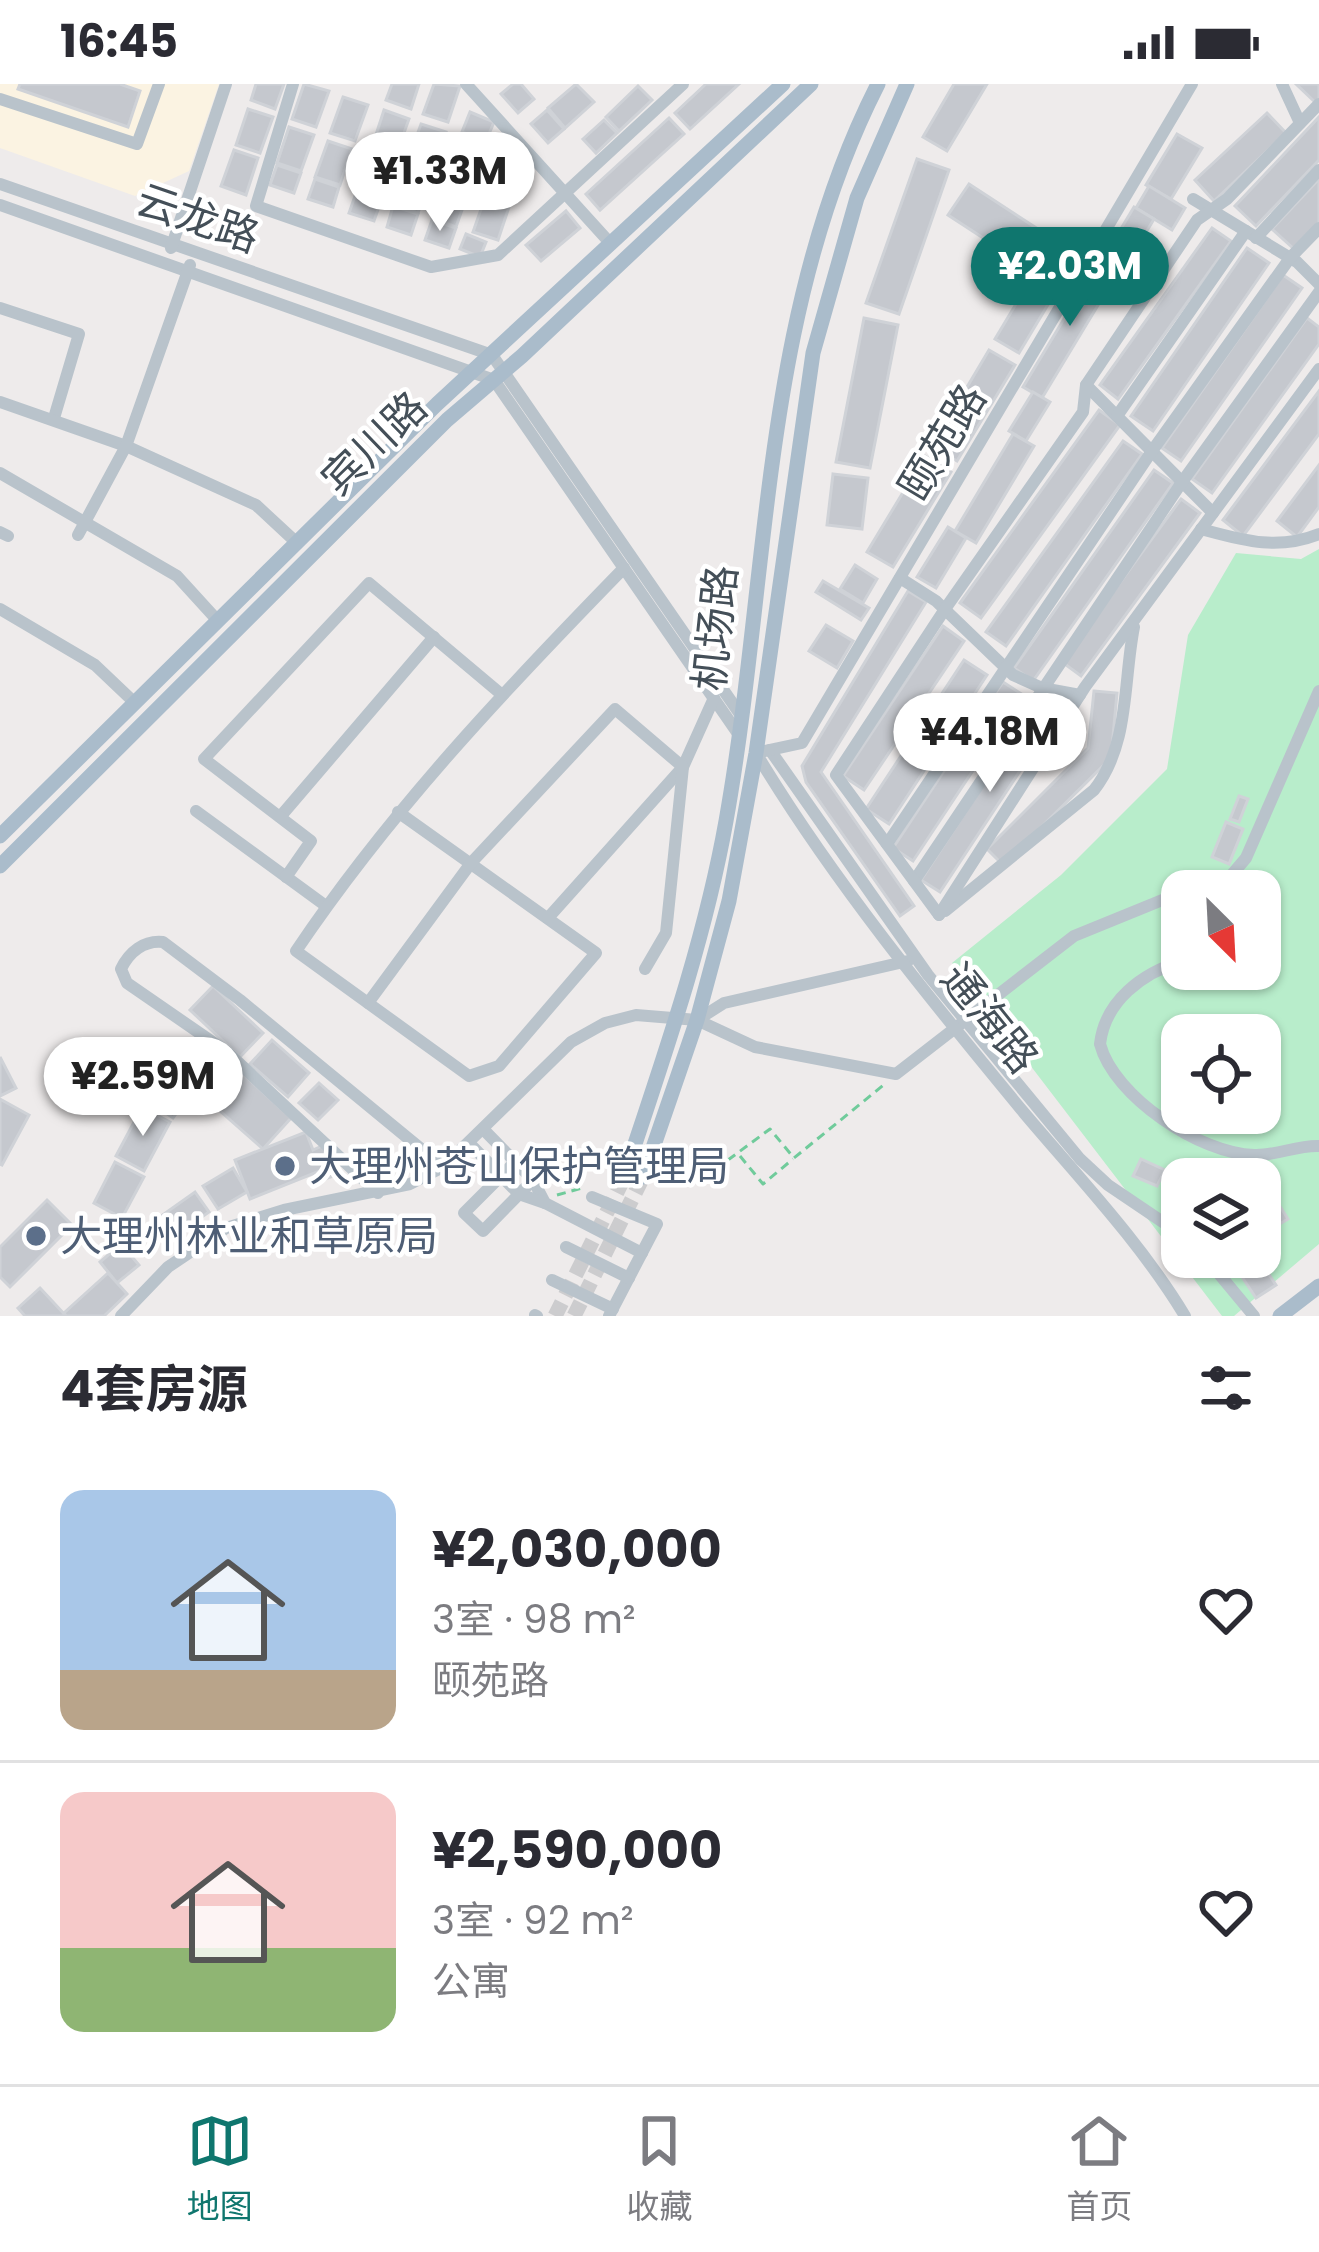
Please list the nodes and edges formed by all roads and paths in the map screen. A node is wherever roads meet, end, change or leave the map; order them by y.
1 (159, 84) edge
2 (226, 84) edge
3 (293, 84) edge
4 (466, 84) edge
5 (682, 84) edge
6 (783, 84) edge
7 (811, 84) edge
8 (878, 84) edge
9 (907, 84) edge
10 (1192, 84) edge
11 (1282, 84) edge
12 (1, 102) edge
13 (1319, 104) edge
14 (1300, 123) junction
15 (1319, 170) edge
16 (0, 184) edge
17 (566, 195) junction
18 (1192, 199) dead end
19 (0, 205) edge
20 (1211, 210) junction
21 (1319, 228) edge
22 (1251, 234) junction
23 (172, 244) junction
24 (611, 244) junction
25 (194, 252) junction
26 (1290, 258) junction
27 (166, 262) junction
28 (188, 270) junction
29 (1319, 288) edge
30 (0, 308) edge
31 (492, 355) junction
32 (1319, 369) edge
33 (476, 370) junction
34 (499, 375) junction
35 (1086, 385) junction
36 (0, 402) edge
37 (1117, 416) junction
38 (54, 418) junction
39 (126, 446) junction
40 (1152, 451) junction
41 (0, 473) edge
42 (1182, 482) junction
43 (1213, 513) junction
44 (81, 529) junction
45 (1201, 530) junction
46 (1319, 534) edge
47 (297, 543) junction
48 (624, 568) junction
49 (900, 578) junction
50 (0, 609) edge
51 (945, 609) junction
52 (1136, 619) junction
53 (218, 621) junction
54 (434, 637) junction
55 (1004, 669) junction
56 (1044, 688) junction
57 (1319, 692) edge
58 (501, 694) junction
59 (1080, 694) junction
60 (714, 698) junction
61 (135, 703) junction
62 (742, 717) junction
63 (739, 735) junction
64 (763, 752) junction
65 (682, 767) junction
66 (196, 811) dead end
67 (398, 812) junction
68 (280, 818) junction
69 (0, 836) edge
70 (887, 844) junction
71 (471, 863) junction
72 (0, 866) edge
73 (1238, 870) edge
74 (286, 877) junction
75 (914, 881) junction
76 (1161, 901) edge
77 (326, 906) junction
78 (939, 915) junction
79 (548, 918) junction
80 (909, 961) junction
81 (645, 969) dead end
82 (1161, 972) edge
83 (368, 1003) junction
84 (676, 1020) junction
85 (698, 1020) junction
86 (896, 1074) junction
87 (484, 1130) junction
88 (470, 1144) junction
89 (1319, 1146) edge
90 (738, 1154) junction
91 (794, 1158) junction
92 (515, 1162) junction
93 (443, 1167) junction
94 (501, 1176) junction
95 (643, 1177) tunnel mouth
96 (533, 1180) junction
97 (623, 1180) tunnel mouth
98 (674, 1180) dead end
99 (587, 1192) joint
100 (378, 1193) junction
101 (519, 1195) junction
102 (545, 1203) junction
103 (1161, 1220) edge
104 (566, 1247) dead end
105 (642, 1253) junction
106 (629, 1278) junction
107 (1222, 1278) edge
108 (552, 1280) dead end
109 (1319, 1286) edge
110 (611, 1313) edge
111 (121, 1316) edge
112 (1185, 1316) edge
113 (1254, 1316) edge
114 (1280, 1316) edge

1 - 12 street
2 - 23 street
3 - 17 street
4 - 17 street
5 - 17 street
6 - 24 main road, 宾川路
7 - 34 main road, 宾川路
8 - 62 main road, 机场路
9 - 64 main road, 机场路
10 - 49 street, 颐苑路
11 - 14 street
13 - 14 street
14 - 20 street
15 - 22 street
16 - 23 street, 云龙路
17 - 24 street
18 - 20 street
19 - 27 street, 云龙路
20 - 22 street
20 - 35 street
21 - 26 street
22 - 26 street
22 - 37 street
23 - 25 street, 云龙路
23 - 27 street
24 - 31 main road, 宾川路
25 - 28 street
25 - 31 street, 云龙路
26 - 29 street
26 - 40 street
27 - 28 street, 云龙路
28 - 33 street, 云龙路
28 - 39 street
29 - 42 street
30 - 38 street
31 - 33 main road, 宾川路
31 - 34 street
32 - 43 street
33 - 34 street, 云龙路
33 - 47 main road, 宾川路
34 - 48 street
34 - 62 street
34 - 72 main road, 宾川路
35 - 37 street
35 - 51 street
36 - 38 street
37 - 40 street
38 - 39 street
39 - 44 street
39 - 47 street
40 - 42 street
40 - 55 street
41 - 44 street
42 - 43 street
42 - 56 street
43 - 45 street
44 - 53 street
45 - 46 street
45 - 52 street
47 - 53 main road, 宾川路
48 - 58 street
48 - 60 street
49 - 51 street
49 - 64 street, 颐苑路
50 - 61 street
51 - 55 street
51 - 70 street
52 - 59 street
52 - 78 street
53 - 61 main road, 宾川路
54 - 58 street
54 - 68 street
54 - 68 street
55 - 56 street
55 - 70 street
56 - 59 street
56 - 75 street
57 - 73 street
58 - 67 street
59 - 78 street
60 - 63 street
60 - 65 street
61 - 69 main road, 宾川路
62 - 63 main road, 机场路
63 - 84 main road, 机场路
64 - 80 street, 通海路
64 - 85 main road, 机场路
65 - 71 street
65 - 79 street
65 - 81 street
66 - 74 street
67 - 71 street
67 - 77 street
68 - 74 street
70 - 75 street
71 - 79 street
71 - 83 street
74 - 77 street
75 - 78 street
76 - 86 street
77 - 83 street
79 - 83 street
80 - 85 street
80 - 103 street, 通海路
80 - 112 street, 通海路
82 - 89 street
84 - 85 street
84 - 87 street
84 - 97 main road, 机场路
85 - 86 street
85 - 95 main road, 机场路
86 - 91 path
87 - 88 street
87 - 92 street
88 - 93 street
88 - 94 street
90 - 91 path
90 - 91 path
90 - 98 path
92 - 94 street
92 - 96 street
93 - 100 street
93 - 100 street
94 - 101 street
94 - 101 street
96 - 101 street
96 - 102 street
99 - 102 path
99 - 105 street
100 - 111 street
101 - 102 street
102 - 105 street
104 - 106 street
105 - 106 street
106 - 110 street
107 - 113 street
108 - 110 street
109 - 114 main road

